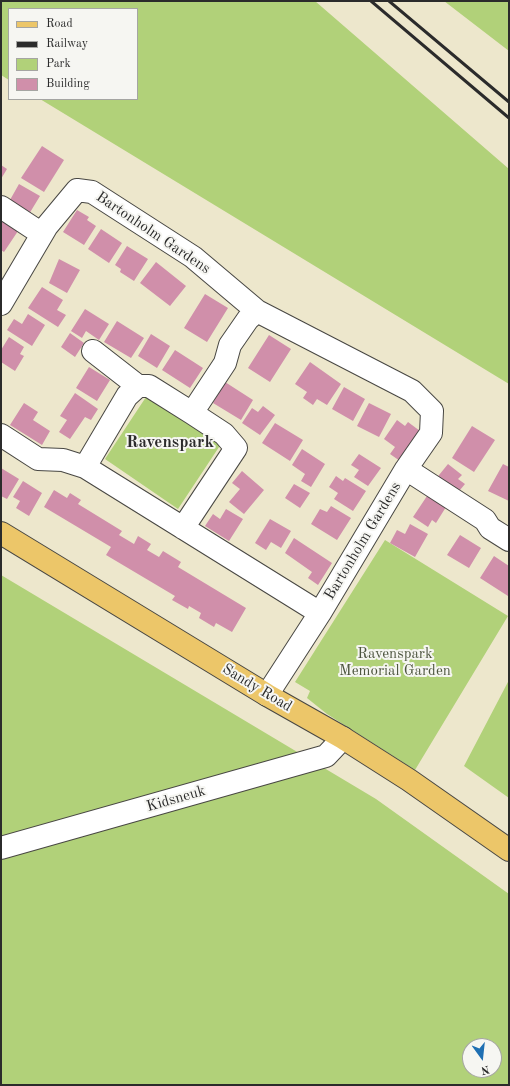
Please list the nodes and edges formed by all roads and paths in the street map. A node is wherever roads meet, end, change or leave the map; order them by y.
1 (1, 207) edge
2 (42, 234) junction
3 (1, 304) edge
4 (257, 311) junction
5 (94, 351) dead end
6 (138, 386) junction
7 (192, 413) junction
8 (1, 435) edge
9 (85, 467) junction
10 (406, 469) junction
11 (485, 520) junction
12 (509, 523) edge
13 (183, 528) junction
14 (1, 533) edge
15 (509, 540) edge
16 (320, 613) junction
17 (267, 695) junction
18 (343, 738) junction
19 (1, 848) edge
20 (509, 850) edge

1 - 2 street
2 - 3 street, Bartonholm Gardens
2 - 4 street, Bartonholm Gardens
4 - 7 street
4 - 10 street, Bartonholm Gardens
5 - 6 street
6 - 7 street
6 - 9 street
7 - 13 street
8 - 9 street, Bartonholm Gardens
9 - 13 street, Bartonholm Gardens
10 - 11 street, Bartonholm Gardens
10 - 16 street, Bartonholm Gardens
11 - 12 street
11 - 15 street, Bartonholm Gardens
13 - 16 street, Bartonholm Gardens
14 - 17 main road, Sandy Road
16 - 17 street, Bartonholm Gardens
17 - 18 main road, Sandy Road
18 - 19 street, Kidsneuk
18 - 20 main road, Sandy Road

